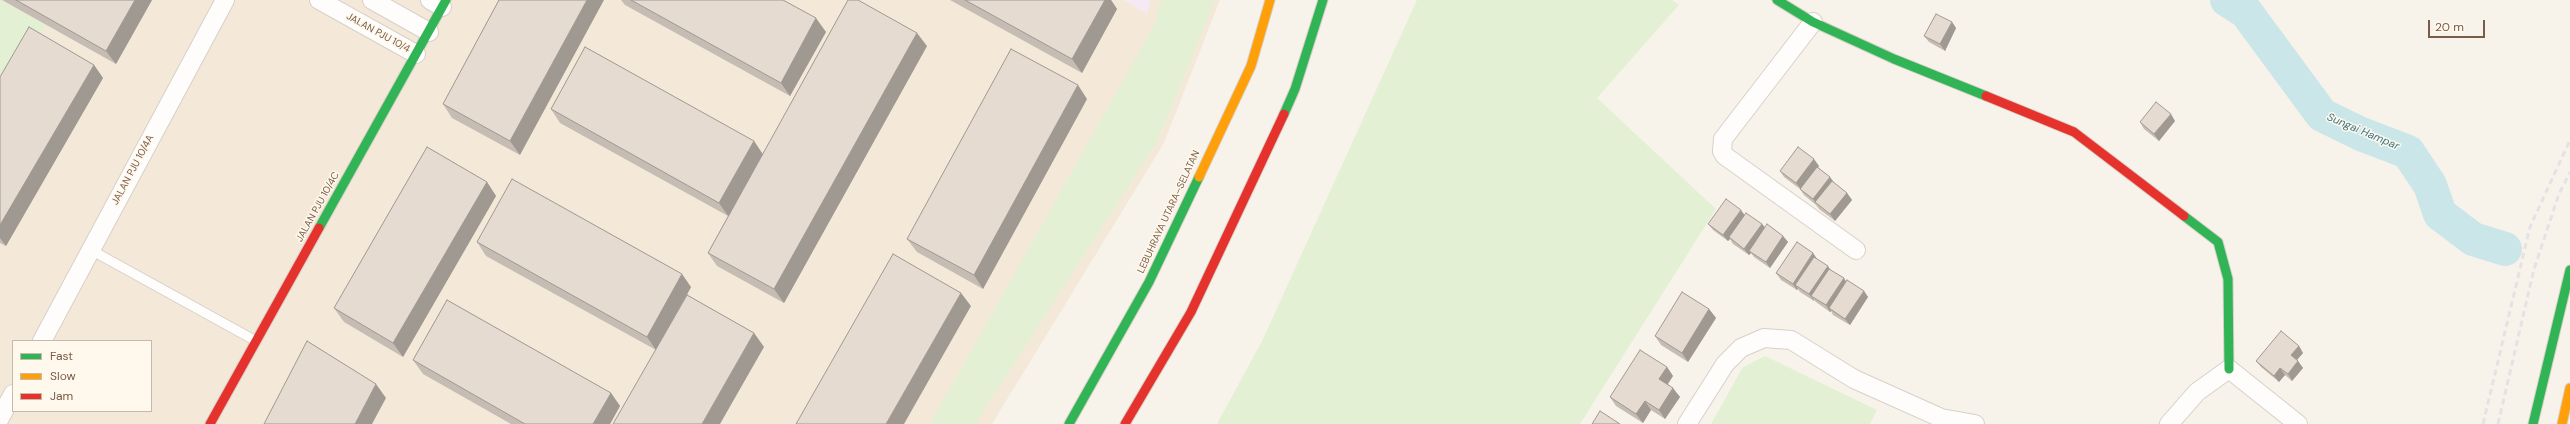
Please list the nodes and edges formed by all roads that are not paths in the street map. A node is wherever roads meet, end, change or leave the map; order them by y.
1 (225, 0) edge
2 (319, 0) edge
3 (372, 0) edge
4 (1270, 0) edge
5 (1323, 0) edge
6 (1777, 0) edge
7 (439, 2) edge
8 (1814, 22) junction
9 (429, 32) junction
10 (416, 54) junction
11 (91, 250) junction
12 (1856, 250) dead end
13 (2570, 270) edge
14 (43, 340) edge
15 (256, 341) junction
16 (2229, 369) junction
17 (2570, 388) edge
18 (12, 396) edge
19 (0, 418) edge
20 (210, 424) edge
21 (1069, 424) edge
22 (1125, 424) edge
23 (1687, 424) edge
24 (1975, 424) edge
25 (2170, 424) edge
26 (2298, 424) edge
27 (2533, 424) edge
28 (2562, 424) edge

1 - 11 street, JALAN PJU 10/4A
2 - 10 street, JALAN PJU 10/4
3 - 9 street
4 - 21 main road, LEBUHRAYA UTARA–SELATAN
5 - 22 main road
6 - 8 main road
7 - 9 main road, JALAN PJU 10/4C
8 - 12 street
8 - 16 main road
9 - 10 main road, JALAN PJU 10/4C
10 - 15 main road, JALAN PJU 10/4C
11 - 14 street, JALAN PJU 10/4A
11 - 15 lane
13 - 27 main road
15 - 20 main road, JALAN PJU 10/4C
16 - 25 street
16 - 26 street
17 - 28 main road
18 - 19 street
23 - 24 street

